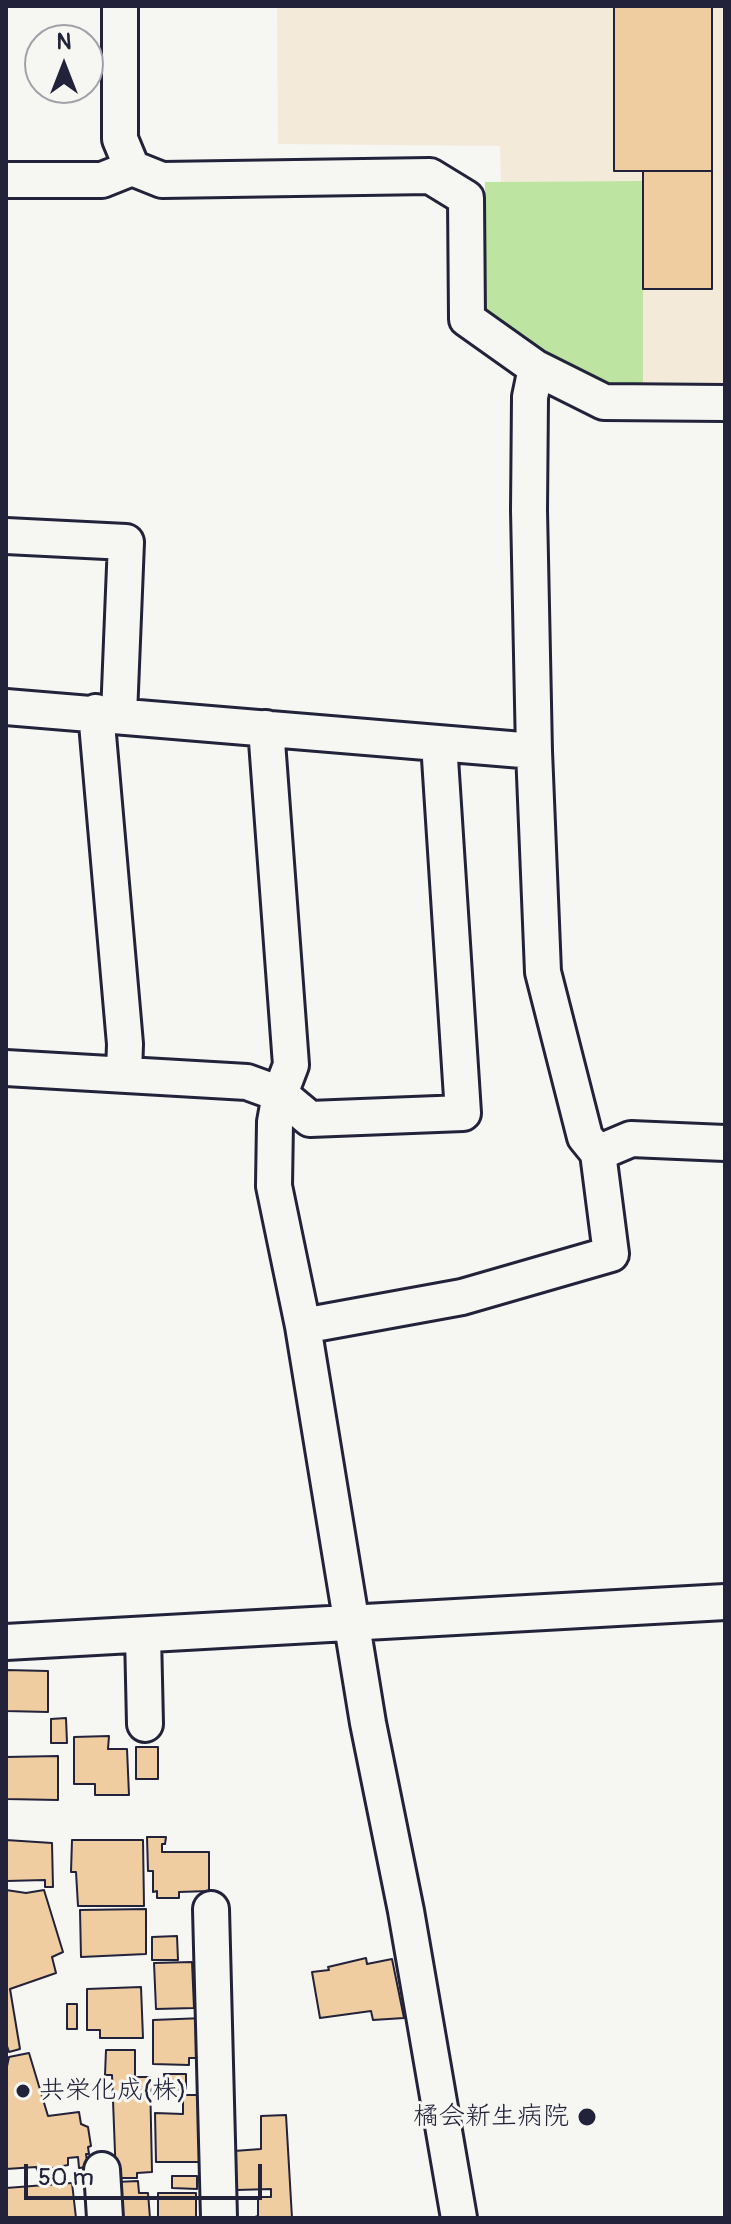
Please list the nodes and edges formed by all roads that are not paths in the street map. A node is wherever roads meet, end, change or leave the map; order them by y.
1 (120, 6) edge
2 (132, 168) junction
3 (6, 180) edge
4 (536, 368) junction
5 (725, 403) edge
6 (6, 536) edge
7 (6, 707) edge
8 (108, 714) junction
9 (266, 728) junction
10 (439, 743) junction
11 (534, 751) junction
12 (6, 1068) edge
13 (124, 1075) junction
14 (280, 1094) junction
15 (725, 1143) edge
16 (598, 1153) junction
17 (303, 1326) junction
18 (725, 1602) edge
19 (352, 1624) junction
20 (143, 1635) junction
21 (6, 1642) edge
22 (145, 1724) dead end
23 (211, 1909) dead end
24 (102, 2170) dead end
25 (105, 2218) edge
26 (219, 2218) edge
27 (459, 2218) edge

1 - 2 street
2 - 3 street
2 - 4 street
4 - 5 street
4 - 11 street
6 - 8 street
7 - 8 street
8 - 9 street
8 - 13 street
9 - 10 street
9 - 14 street
10 - 11 street
10 - 14 street
11 - 16 street
12 - 13 street
13 - 14 street
14 - 17 street
15 - 16 street
16 - 17 street
17 - 19 street
18 - 19 street
19 - 20 street
19 - 27 street
20 - 21 street
20 - 22 street
23 - 26 street
24 - 25 street

